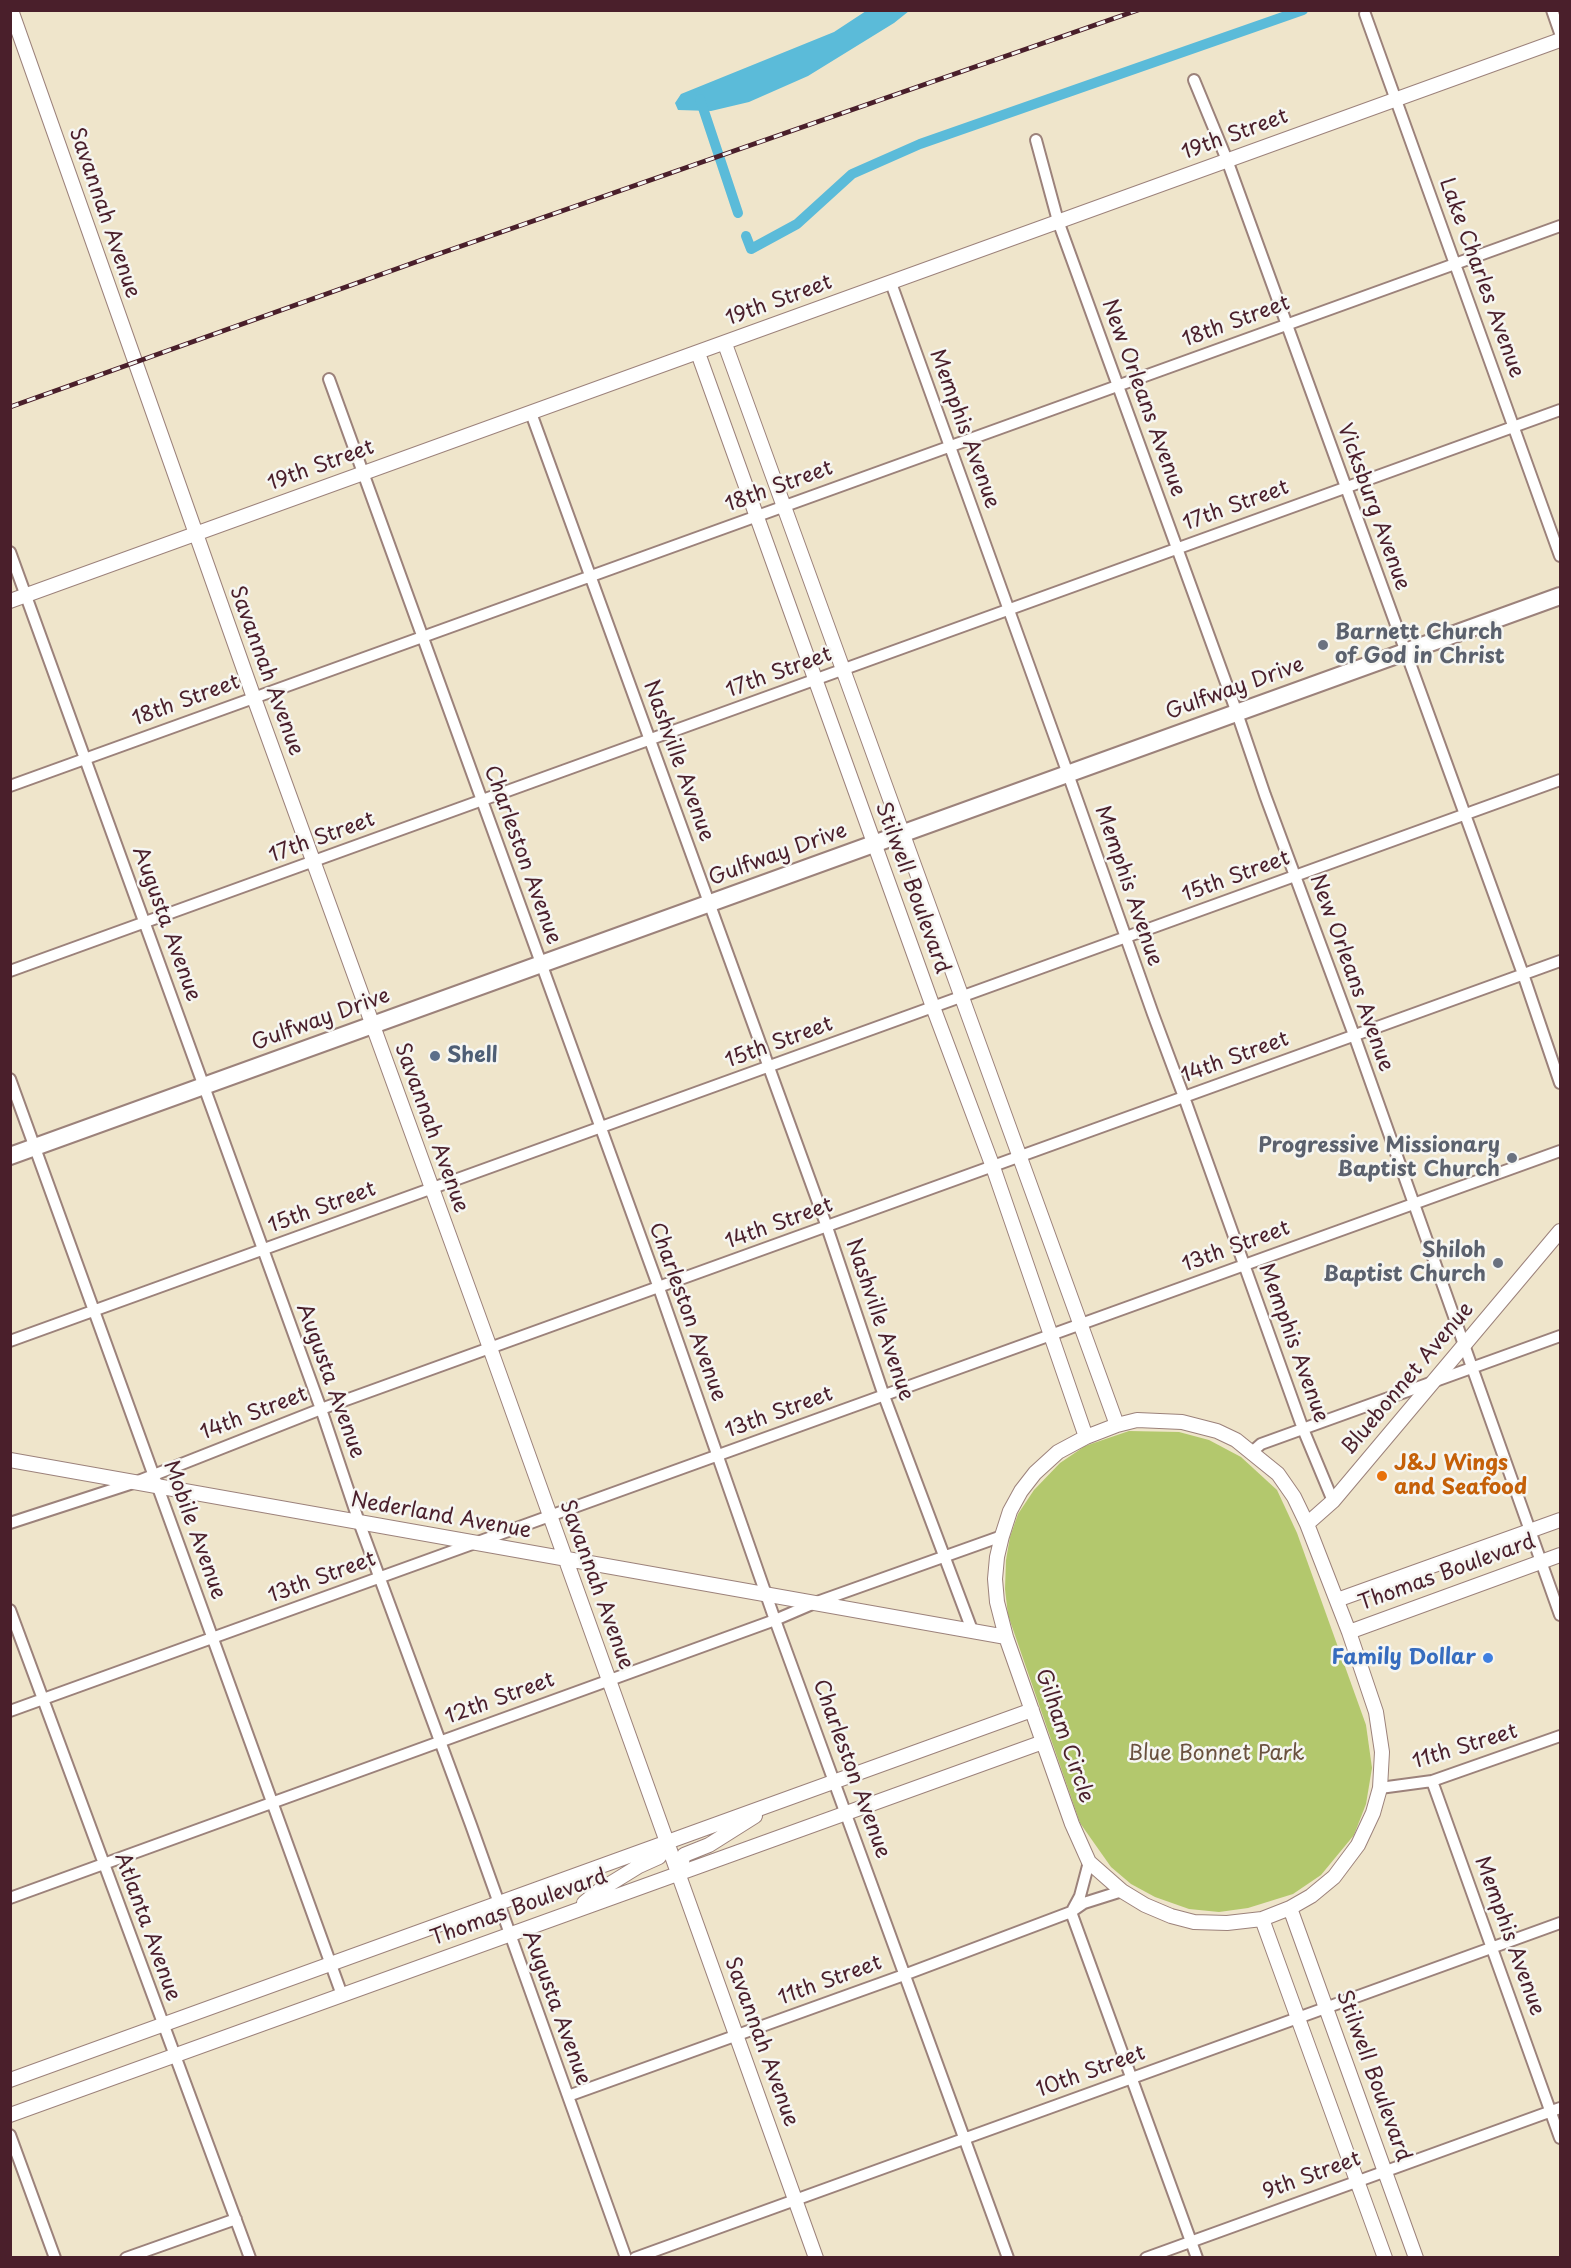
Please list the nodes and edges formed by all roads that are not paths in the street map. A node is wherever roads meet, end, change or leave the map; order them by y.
1 (11, 10) edge
2 (1552, 10) edge
3 (1365, 14) dead end
4 (1560, 33) edge
5 (1560, 40) edge
6 (1194, 80) dead end
7 (1396, 99) junction
8 (1036, 140) dead end
9 (1227, 160) junction
10 (1058, 221) junction
11 (1560, 226) edge
12 (1455, 264) junction
13 (891, 283) junction
14 (1286, 325) junction
15 (725, 344) junction
16 (698, 353) junction
17 (329, 379) dead end
18 (1118, 385) junction
19 (1560, 410) edge
20 (531, 413) junction
21 (1514, 427) junction
22 (949, 446) junction
23 (363, 474) junction
24 (1345, 488) junction
25 (783, 506) junction
26 (756, 516) junction
27 (195, 534) junction
28 (1177, 548) junction
29 (10, 552) edge
30 (1560, 556) edge
31 (591, 576) junction
32 (26, 595) junction
33 (1560, 596) edge
34 (10, 601) edge
35 (1008, 610) junction
36 (422, 637) junction
37 (1405, 652) junction
38 (843, 670) junction
39 (815, 680) junction
40 (254, 698) junction
41 (1237, 712) junction
42 (650, 741) junction
43 (86, 759) junction
44 (1068, 774) junction
45 (1560, 780) edge
46 (10, 786) edge
47 (482, 801) junction
48 (1464, 815) junction
49 (902, 834) junction
50 (874, 844) junction
51 (313, 862) junction
52 (1295, 876) junction
53 (708, 904) junction
54 (145, 923) junction
55 (1125, 937) junction
56 (1560, 961) edge
57 (540, 965) junction
58 (10, 971) edge
59 (1524, 974) junction
60 (961, 997) junction
61 (933, 1007) junction
62 (372, 1025) junction
63 (1354, 1035) junction
64 (768, 1067) junction
65 (10, 1079) edge
66 (1560, 1083) edge
67 (203, 1086) junction
68 (1184, 1097) junction
69 (600, 1128) junction
70 (35, 1147) junction
71 (1560, 1151) edge
72 (10, 1156) edge
73 (1020, 1157) junction
74 (993, 1167) junction
75 (431, 1189) junction
76 (1413, 1204) junction
77 (827, 1227) junction
78 (1560, 1231) edge
79 (262, 1250) junction
80 (1244, 1265) junction
81 (659, 1288) junction
82 (93, 1311) junction
83 (1080, 1324) junction
84 (1051, 1335) junction
85 (1560, 1336) edge
86 (10, 1341) edge
87 (1464, 1346) junction
88 (490, 1348) junction
89 (1471, 1368) junction
90 (1433, 1382) junction
91 (884, 1396) junction
92 (321, 1409) junction
93 (1117, 1425) junction
94 (1303, 1429) junction
95 (1086, 1437) junction
96 (1252, 1452) junction
97 (717, 1456) junction
98 (10, 1460) edge
99 (155, 1480) junction
100 (136, 1482) junction
101 (1333, 1501) junction
102 (549, 1517) junction
103 (1560, 1520) edge
104 (359, 1522) junction
105 (10, 1523) edge
106 (1307, 1524) junction
107 (1531, 1530) junction
108 (1002, 1536) junction
109 (476, 1542) junction
110 (1560, 1555) edge
111 (944, 1559) junction
112 (565, 1560) junction
113 (1542, 1562) junction
114 (380, 1578) junction
115 (767, 1593) junction
116 (1336, 1600) junction
117 (817, 1602) junction
118 (10, 1610) edge
119 (1560, 1615) edge
120 (776, 1620) junction
121 (972, 1630) junction
122 (1349, 1632) junction
123 (1006, 1637) junction
124 (213, 1639) junction
125 (608, 1680) junction
126 (43, 1700) junction
127 (1032, 1710) junction
128 (10, 1711) edge
129 (1560, 1736) edge
130 (440, 1741) junction
131 (1043, 1742) junction
132 (1432, 1781) junction
133 (835, 1782) junction
134 (1380, 1788) junction
135 (272, 1803) junction
136 (768, 1806) junction
137 (846, 1813) junction
138 (667, 1842) junction
139 (1089, 1862) junction
140 (103, 1864) junction
141 (678, 1873) junction
142 (1122, 1891) junction
143 (10, 1898) edge
144 (499, 1904) junction
145 (1290, 1908) junction
146 (575, 1910) junction
147 (1071, 1912) junction
148 (1262, 1919) junction
149 (1560, 1923) edge
150 (509, 1934) junction
151 (1493, 1948) junction
152 (330, 1964) junction
153 (904, 1975) junction
154 (342, 1995) junction
155 (1326, 2008) junction
156 (1299, 2018) junction
157 (163, 2025) junction
158 (737, 2036) junction
159 (174, 2056) junction
160 (1132, 2078) junction
161 (10, 2080) edge
162 (568, 2096) junction
163 (1556, 2110) edge
164 (10, 2115) edge
165 (10, 2134) edge
166 (1560, 2138) edge
167 (965, 2139) junction
168 (1384, 2171) junction
169 (1358, 2180) junction
170 (795, 2200) junction
171 (236, 2219) junction
172 (1191, 2241) junction
173 (55, 2258) edge
174 (126, 2258) edge
175 (250, 2258) edge
176 (626, 2258) edge
177 (635, 2258) edge
178 (816, 2258) edge
179 (1008, 2258) edge
180 (1146, 2258) edge
181 (1197, 2258) edge
182 (1385, 2258) edge
183 (1416, 2258) edge

1 - 27 street, Savannah Avenue
2 - 4 street
3 - 7 street, Lake Charles Avenue
5 - 7 street, 19th Street
6 - 9 street, Vicksburg Avenue
7 - 9 street, 19th Street
7 - 12 street, Lake Charles Avenue
8 - 10 street, New Orleans Avenue
9 - 10 street, 19th Street
9 - 14 street, Vicksburg Avenue
10 - 13 street, 19th Street
10 - 18 street, New Orleans Avenue
11 - 12 street, 18th Street
12 - 14 street, 18th Street
12 - 21 street, Lake Charles Avenue
13 - 15 street, 19th Street
13 - 22 street, Memphis Avenue
14 - 18 street, 18th Street
14 - 24 street, Vicksburg Avenue
15 - 16 street, 19th Street
15 - 25 street, Stilwell Boulevard
16 - 20 street, 19th Street
16 - 26 street, Stilwell Boulevard
17 - 23 street, Charleston Avenue
18 - 22 street, 18th Street
18 - 28 street, New Orleans Avenue
19 - 21 street, 17th Street
20 - 23 street, 19th Street
20 - 31 street, Nashville Avenue
21 - 24 street, 17th Street
21 - 30 street, Lake Charles Avenue
22 - 25 street, 18th Street
22 - 35 street, Memphis Avenue
23 - 27 street, 19th Street
23 - 36 street, Charleston Avenue
24 - 28 street, 17th Street
24 - 37 street, Vicksburg Avenue
25 - 26 street, 18th Street
25 - 38 street, Stilwell Boulevard
26 - 31 street, 18th Street
26 - 39 street, Stilwell Boulevard
27 - 32 street, 19th Street
27 - 40 street, Savannah Avenue
28 - 35 street, 17th Street
28 - 41 street, New Orleans Avenue
29 - 32 street, Augusta Avenue
31 - 36 street, 18th Street
31 - 42 street, Nashville Avenue
32 - 34 street, 19th Street
32 - 43 street, Augusta Avenue
33 - 37 main road, Gulfway Drive
35 - 38 street, 17th Street
35 - 44 street, Memphis Avenue
36 - 40 street, 18th Street
36 - 47 street, Charleston Avenue
37 - 41 main road, Gulfway Drive
37 - 48 street, Vicksburg Avenue
38 - 39 street, 17th Street
38 - 49 street, Stilwell Boulevard
39 - 42 street, 17th Street
39 - 50 street, Stilwell Boulevard
40 - 43 street, 18th Street
40 - 51 street, Savannah Avenue
41 - 44 main road, Gulfway Drive
41 - 52 street, New Orleans Avenue
42 - 47 street, 17th Street
42 - 53 street, Nashville Avenue
43 - 46 street, 18th Street
43 - 54 street, Augusta Avenue
44 - 49 main road, Gulfway Drive
44 - 55 street, Memphis Avenue
45 - 48 street, 15th Street
47 - 51 street, 17th Street
47 - 57 street, Charleston Avenue
48 - 52 street, 15th Street
48 - 59 street, Vicksburg Avenue
49 - 50 main road, Gulfway Drive
49 - 60 street, Stilwell Boulevard
50 - 53 main road, Gulfway Drive
50 - 61 street, Stilwell Boulevard
51 - 54 street, 17th Street
51 - 62 street, Savannah Avenue
52 - 55 street, 15th Street
52 - 63 street, New Orleans Avenue
53 - 57 main road, Gulfway Drive
53 - 64 street, Nashville Avenue
54 - 58 street, 17th Street
54 - 67 street, Augusta Avenue
55 - 60 street, 15th Street
55 - 68 street, Memphis Avenue
56 - 59 street, 14th Street
57 - 62 main road, Gulfway Drive
57 - 69 street, Charleston Avenue
59 - 63 street, 14th Street
59 - 66 street, Vicksburg Avenue
60 - 61 street, 15th Street
60 - 73 street, Stilwell Boulevard
61 - 64 street, 15th Street
61 - 74 street, Stilwell Boulevard
62 - 67 main road, Gulfway Drive
62 - 75 street, Savannah Avenue
63 - 68 street, 14th Street
63 - 76 street, New Orleans Avenue
64 - 69 street, 15th Street
64 - 77 street, Nashville Avenue
65 - 70 street, Mobile Avenue
67 - 70 main road, Gulfway Drive
67 - 79 street, Augusta Avenue
68 - 73 street, 14th Street
68 - 80 street, Memphis Avenue
69 - 75 street, 15th Street
69 - 81 street, Charleston Avenue
70 - 72 main road, Gulfway Drive
70 - 82 street, Mobile Avenue
71 - 76 street, 13th Street
73 - 74 street, 14th Street
73 - 83 street, Stilwell Boulevard
74 - 77 street, 14th Street
74 - 84 street, Stilwell Boulevard
75 - 79 street, 15th Street
75 - 88 street, Savannah Avenue
76 - 80 street, 13th Street
76 - 87 street, New Orleans Avenue
77 - 81 street, 14th Street
77 - 91 street, Nashville Avenue
78 - 87 street, Bluebonnet Avenue
79 - 82 street, 15th Street
79 - 92 street, Augusta Avenue
80 - 83 street, 13th Street
80 - 94 street, Memphis Avenue
81 - 88 street, 14th Street
81 - 97 street, Charleston Avenue
82 - 86 street, 15th Street
82 - 99 street, Mobile Avenue
83 - 84 street, 13th Street
83 - 93 street, Stilwell Boulevard
84 - 91 street, 13th Street
84 - 95 street, Stilwell Boulevard
85 - 89 street
87 - 89 street, New Orleans Avenue
87 - 90 street, Bluebonnet Avenue
88 - 92 street, 14th Street
88 - 102 street, Savannah Avenue
89 - 90 street
89 - 107 street, New Orleans Avenue
90 - 94 street
90 - 101 street, Bluebonnet Avenue
91 - 97 street, 13th Street
91 - 111 street, Nashville Avenue
92 - 99 street, 14th Street
92 - 104 street, Augusta Avenue
93 - 95 street, Gilham Circle
93 - 96 street, Gilham Circle
94 - 96 street
94 - 101 street, Memphis Avenue
95 - 108 street, Gilham Circle
96 - 106 street, Gilham Circle
97 - 102 street, 13th Street
97 - 115 street, Charleston Avenue
98 - 100 street, Nederland Avenue
99 - 100 street, Nederland Avenue
99 - 104 street, Nederland Avenue
99 - 124 street, Mobile Avenue
100 - 105 street
101 - 106 street, Bluebonnet Avenue
102 - 109 street, 13th Street
102 - 112 street, Savannah Avenue
103 - 107 street, Thomas Boulevard
104 - 109 street, Nederland Avenue
104 - 114 street, Augusta Avenue
106 - 116 street, Gilham Circle
107 - 113 street, New Orleans Avenue
107 - 116 street, Thomas Boulevard
108 - 111 street, 12th Street
108 - 123 street, Gilham Circle
109 - 112 street, Nederland Avenue
109 - 114 street, 13th Street
110 - 113 street, Thomas Boulevard
111 - 117 street, 12th Street
111 - 121 street, Nashville Avenue
112 - 115 street, Nederland Avenue
112 - 125 street, Savannah Avenue
113 - 119 street, New Orleans Avenue
113 - 122 street, Thomas Boulevard
114 - 124 street, 13th Street
114 - 130 street, Augusta Avenue
115 - 117 street, Nederland Avenue
115 - 120 street, Charleston Avenue
116 - 122 street, Gilham Circle
117 - 120 street, 12th Street
117 - 121 street, Nederland Avenue
118 - 126 street, Atlanta Avenue
120 - 125 street, 12th Street
120 - 133 street, Charleston Avenue
121 - 123 street, Nederland Avenue
122 - 134 street, Gilham Circle
123 - 127 street, Gilham Circle
124 - 126 street, 13th Street
124 - 135 street, Mobile Avenue
125 - 130 street, 12th Street
125 - 138 street, Savannah Avenue
126 - 128 street, 13th Street
126 - 140 street, Atlanta Avenue
127 - 131 street, Gilham Circle
127 - 133 street, Thomas Boulevard
129 - 132 street, 11th Street
130 - 135 street, 12th Street
130 - 144 street, Augusta Avenue
131 - 137 street, Thomas Boulevard
131 - 139 street, Gilham Circle
132 - 134 street, 11th Street
132 - 151 street, Memphis Avenue
133 - 136 street, Thomas Boulevard
133 - 137 street, Charleston Avenue
134 - 145 street, Gilham Circle
135 - 140 street, 12th Street
135 - 152 street, Mobile Avenue
136 - 138 street, Thomas Boulevard
136 - 141 street
137 - 141 street, Thomas Boulevard
137 - 153 street, Charleston Avenue
138 - 141 street, Savannah Avenue
138 - 144 street, Thomas Boulevard
138 - 146 street
139 - 142 street, Gilham Circle
139 - 147 street
140 - 143 street, 12th Street
140 - 157 street, Atlanta Avenue
141 - 146 street, Thomas Boulevard
141 - 158 street, Savannah Avenue
142 - 147 street, 11th Street
142 - 148 street, Gilham Circle
144 - 150 street, Augusta Avenue
144 - 152 street, Thomas Boulevard
145 - 148 street, Gilham Circle
145 - 155 street, Stilwell Boulevard
146 - 150 street, Thomas Boulevard
147 - 153 street, 11th Street
147 - 160 street
148 - 156 street
149 - 151 street, 10th Street
150 - 154 street, Thomas Boulevard
150 - 162 street, Augusta Avenue
151 - 155 street, 10th Street
151 - 163 street, Memphis Avenue
152 - 154 street, Mobile Avenue
152 - 157 street, Thomas Boulevard
153 - 158 street, 11th Street
153 - 167 street, Charleston Avenue
154 - 159 street, Thomas Boulevard
155 - 156 street, 10th Street
155 - 168 street, Stilwell Boulevard
156 - 160 street, 10th Street
156 - 169 street
157 - 159 street, Atlanta Avenue
157 - 161 street, Thomas Boulevard
158 - 162 street, 11th Street
158 - 170 street, Savannah Avenue
159 - 164 street, Thomas Boulevard
159 - 171 street, Atlanta Avenue
160 - 167 street, 10th Street
160 - 172 street
162 - 176 street, Augusta Avenue
163 - 166 street, Memphis Avenue
163 - 168 street, 9th Street
165 - 173 street
167 - 170 street, 10th Street
167 - 179 street, Charleston Avenue
168 - 169 street, 9th Street
168 - 183 street, Stilwell Boulevard
169 - 172 street, 9th Street
169 - 182 street
170 - 177 street, 10th Street
170 - 178 street, Savannah Avenue
171 - 174 street
171 - 175 street, Atlanta Avenue
172 - 180 street, 9th Street
172 - 181 street

